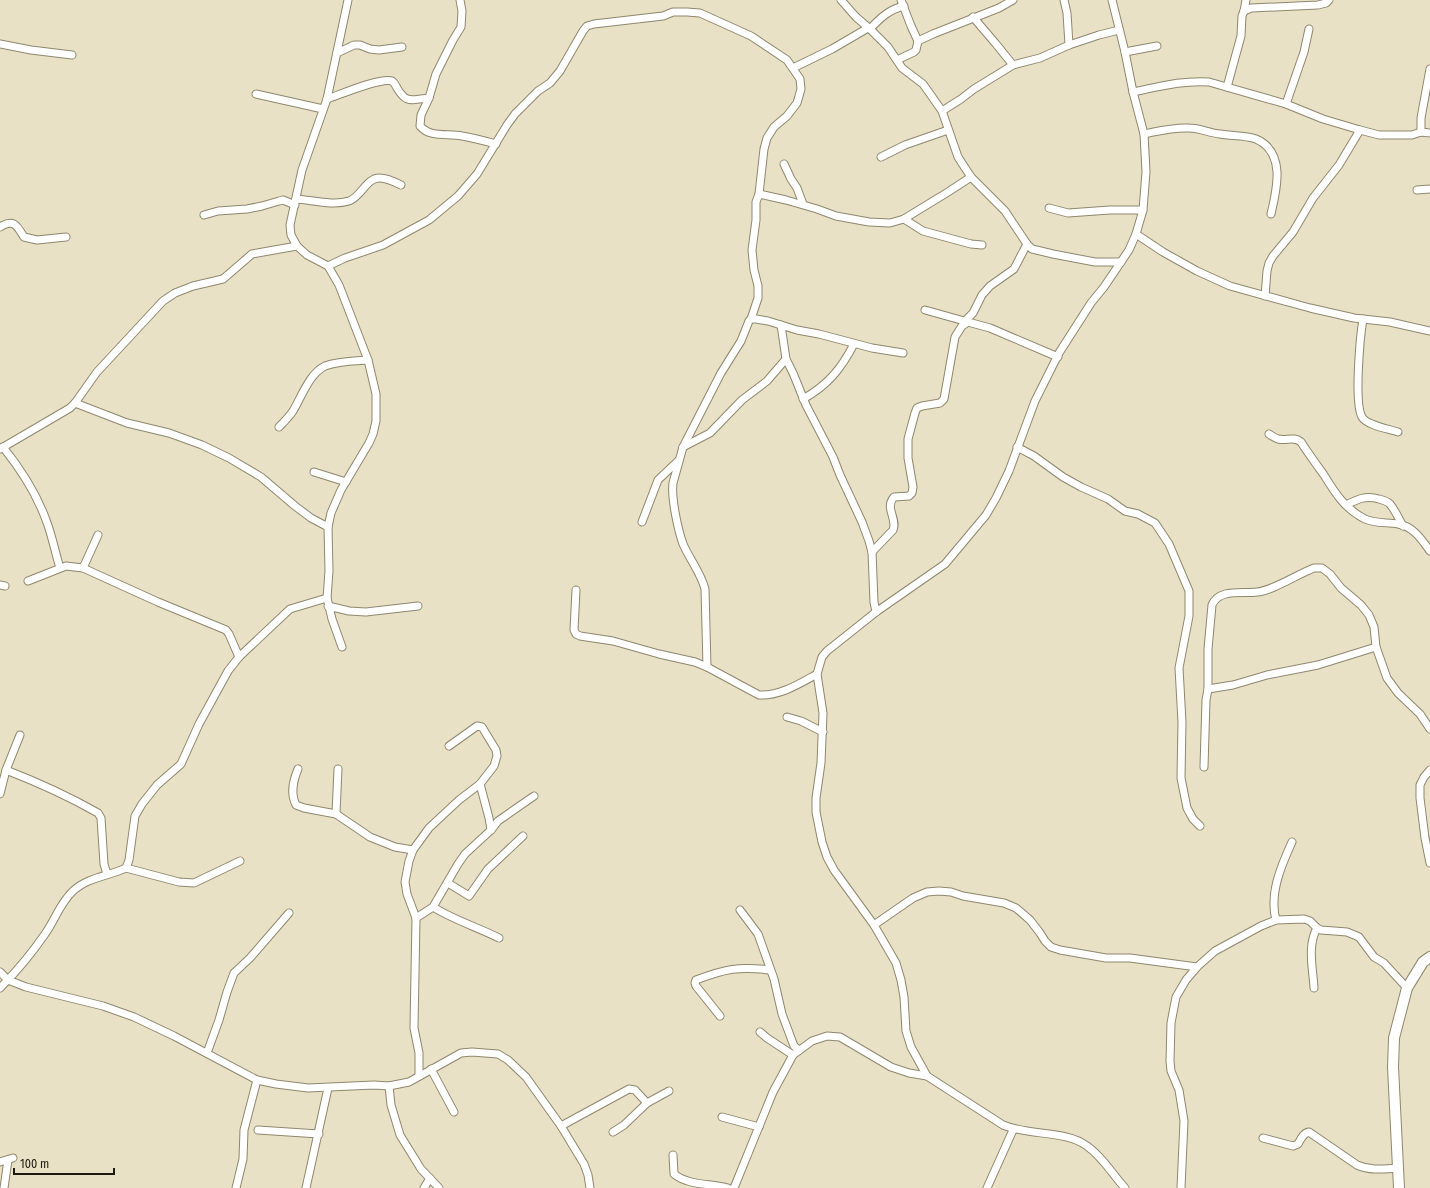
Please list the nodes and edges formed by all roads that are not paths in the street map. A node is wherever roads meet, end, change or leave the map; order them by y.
1 (348, 0) edge
2 (460, 0) edge
3 (841, 0) edge
4 (1013, 0) edge
5 (1064, 0) edge
6 (1112, 0) edge
7 (1246, 0) edge
8 (1329, 0) edge
9 (902, 3) edge
10 (1244, 11) junction
11 (973, 17) junction
12 (869, 29) junction
13 (1309, 29) dead end
14 (1119, 30) junction
15 (918, 41) junction
16 (0, 44) edge
17 (1069, 45) junction
18 (1157, 46) dead end
19 (402, 47) dead end
20 (1125, 52) junction
21 (337, 53) junction
22 (72, 55) dead end
23 (897, 60) junction
24 (1013, 65) junction
25 (793, 68) junction
26 (1430, 69) edge
27 (1227, 87) junction
28 (1133, 92) junction
29 (256, 94) dead end
30 (429, 98) junction
31 (327, 100) junction
32 (1286, 104) junction
33 (323, 109) junction
34 (942, 111) junction
35 (948, 130) junction
36 (1360, 130) junction
37 (1421, 132) junction
38 (1430, 133) edge
39 (1144, 134) junction
40 (496, 144) junction
41 (882, 157) dead end
42 (784, 164) dead end
43 (971, 177) junction
44 (401, 185) dead end
45 (1430, 189) edge
46 (1417, 190) dead end
47 (759, 194) junction
48 (295, 202) junction
49 (803, 204) junction
50 (1049, 208) dead end
51 (1143, 210) junction
52 (1271, 214) dead end
53 (204, 215) dead end
54 (904, 219) junction
55 (0, 227) edge
56 (1136, 234) junction
57 (66, 237) dead end
58 (982, 244) dead end
59 (1027, 244) junction
60 (297, 246) junction
61 (1120, 262) junction
62 (328, 266) junction
63 (1265, 296) junction
64 (926, 310) dead end
65 (751, 319) junction
66 (1362, 319) junction
67 (967, 322) junction
68 (781, 326) junction
69 (1430, 331) edge
70 (854, 344) junction
71 (903, 353) dead end
72 (1058, 357) junction
73 (786, 359) junction
74 (368, 360) junction
75 (803, 398) junction
76 (75, 403) junction
77 (279, 427) dead end
78 (1398, 432) dead end
79 (1269, 434) dead end
80 (683, 447) junction
81 (1017, 447) junction
82 (1, 448) edge
83 (678, 461) junction
84 (314, 472) dead end
85 (346, 482) junction
86 (1346, 505) junction
87 (642, 522) dead end
88 (1404, 526) junction
89 (328, 527) junction
90 (98, 535) dead end
91 (1430, 551) edge
92 (872, 552) junction
93 (60, 568) junction
94 (84, 568) junction
95 (28, 581) dead end
96 (576, 590) dead end
97 (328, 602) junction
98 (418, 606) dead end
99 (876, 612) junction
100 (342, 647) dead end
101 (1376, 647) junction
102 (239, 657) junction
103 (707, 667) junction
104 (817, 674) junction
105 (1208, 689) junction
106 (787, 717) dead end
107 (1430, 729) edge
108 (823, 732) junction
109 (20, 735) dead end
110 (449, 746) dead end
111 (1204, 767) dead end
112 (298, 769) dead end
113 (338, 769) dead end
114 (6, 770) junction
115 (1430, 770) edge
116 (480, 784) junction
117 (0, 794) edge
118 (534, 796) dead end
119 (336, 814) junction
120 (1200, 826) dead end
121 (490, 830) junction
122 (523, 836) dead end
123 (1292, 842) dead end
124 (413, 850) junction
125 (240, 861) dead end
126 (1430, 863) edge
127 (126, 868) junction
128 (106, 874) junction
129 (448, 883) junction
130 (433, 907) junction
131 (740, 910) dead end
132 (289, 913) dead end
133 (416, 918) junction
134 (1276, 920) junction
135 (874, 925) junction
136 (1317, 928) junction
137 (499, 938) dead end
138 (1430, 957) edge
139 (1197, 967) junction
140 (770, 970) junction
141 (0, 972) edge
142 (8, 980) junction
143 (0, 988) edge
144 (1314, 988) dead end
145 (1407, 988) junction
146 (720, 1016) dead end
147 (760, 1032) dead end
148 (799, 1050) junction
149 (207, 1053) junction
150 (793, 1055) junction
151 (431, 1069) junction
152 (418, 1076) junction
153 (927, 1076) junction
154 (257, 1080) junction
155 (389, 1086) junction
156 (328, 1088) junction
157 (669, 1091) dead end
158 (647, 1103) junction
159 (454, 1112) dead end
160 (722, 1117) dead end
161 (561, 1126) junction
162 (759, 1127) junction
163 (258, 1130) dead end
164 (1013, 1130) junction
165 (613, 1132) dead end
166 (318, 1134) junction
167 (1263, 1138) dead end
168 (673, 1155) dead end
169 (0, 1162) edge
170 (1398, 1168) junction
171 (430, 1178) junction
172 (4, 1188) edge
173 (236, 1188) edge
174 (306, 1188) edge
175 (424, 1188) edge
176 (439, 1188) edge
177 (590, 1188) edge
178 (728, 1188) edge
179 (734, 1188) edge
180 (987, 1188) edge
181 (1125, 1188) edge
182 (1181, 1188) edge
183 (1399, 1188) edge

1 - 21 street
2 - 30 street
3 - 12 street
4 - 11 street
5 - 17 street
6 - 14 street
7 - 10 street
8 - 10 street
9 - 12 street
9 - 15 street
10 - 27 street
11 - 15 street
11 - 24 street
12 - 23 street
12 - 25 street
13 - 32 street
14 - 17 street
14 - 20 street
15 - 23 street
16 - 22 street
17 - 24 street
18 - 20 street
19 - 21 street
20 - 28 street
21 - 31 street
23 - 34 street
24 - 34 street
25 - 40 street
25 - 47 street
26 - 37 street
27 - 28 street
27 - 32 street
28 - 39 street
29 - 33 street
30 - 31 street
30 - 40 street
31 - 33 street
32 - 36 street
33 - 48 street
34 - 35 street
35 - 41 street
35 - 43 street
36 - 37 street
36 - 63 street
37 - 38 street
39 - 51 street
39 - 52 street
40 - 62 street
42 - 49 street
43 - 54 street
43 - 59 street
44 - 48 street
45 - 46 street
47 - 49 street
47 - 65 street
48 - 53 street
48 - 60 street
49 - 54 street
50 - 51 street
51 - 56 street
54 - 58 street
55 - 57 street
56 - 61 street
56 - 63 street
59 - 61 street
59 - 67 street
60 - 62 street
60 - 76 street
61 - 72 street
62 - 74 street
63 - 66 street
64 - 67 street
65 - 68 street
65 - 80 street
66 - 69 street
66 - 78 street
67 - 72 street
67 - 92 street
68 - 70 street
68 - 73 street
70 - 71 street
70 - 75 street
72 - 81 street
73 - 75 street
73 - 80 street
74 - 77 street
74 - 85 street
75 - 92 street
76 - 82 street
76 - 89 street
79 - 86 street
80 - 83 street
81 - 99 street
81 - 120 street
82 - 93 street
83 - 87 street
83 - 103 street
84 - 85 street
85 - 89 street
86 - 88 street
86 - 88 street
88 - 91 street
89 - 97 street
90 - 94 street
92 - 99 street
93 - 94 street
93 - 95 street
94 - 102 street
96 - 103 street
97 - 98 street
97 - 100 street
97 - 102 street
99 - 104 street
101 - 105 street
101 - 105 street
101 - 107 street
102 - 127 street
103 - 104 street
104 - 108 street
105 - 111 street
106 - 108 street
108 - 135 street
109 - 114 street
110 - 116 street
112 - 119 street
113 - 119 street
114 - 117 street
114 - 128 street
115 - 126 street
116 - 121 street
116 - 124 street
118 - 121 street
119 - 124 street
121 - 129 street
122 - 129 street
123 - 134 street
124 - 133 street
125 - 127 street
127 - 128 street
128 - 142 street
129 - 130 street
130 - 133 street
130 - 137 street
131 - 140 street
132 - 149 street
133 - 152 street
134 - 136 street
134 - 139 street
135 - 139 street
135 - 153 street
136 - 144 street
136 - 145 street
138 - 145 street
139 - 182 street
140 - 146 street
140 - 148 street
141 - 142 street
142 - 143 street
142 - 149 street
145 - 170 street
147 - 150 street
148 - 150 street
148 - 153 street
149 - 154 street
150 - 162 street
151 - 152 street
151 - 159 street
151 - 161 street
152 - 155 street
153 - 164 street
154 - 156 street
154 - 173 street
155 - 156 street
155 - 171 street
156 - 166 street
157 - 158 street
158 - 161 street
158 - 165 street
160 - 162 street
161 - 177 street
162 - 179 street
163 - 166 street
164 - 180 street
164 - 181 street
166 - 174 street
167 - 170 street
168 - 178 street
169 - 172 street
170 - 183 street
171 - 175 street
171 - 176 street

